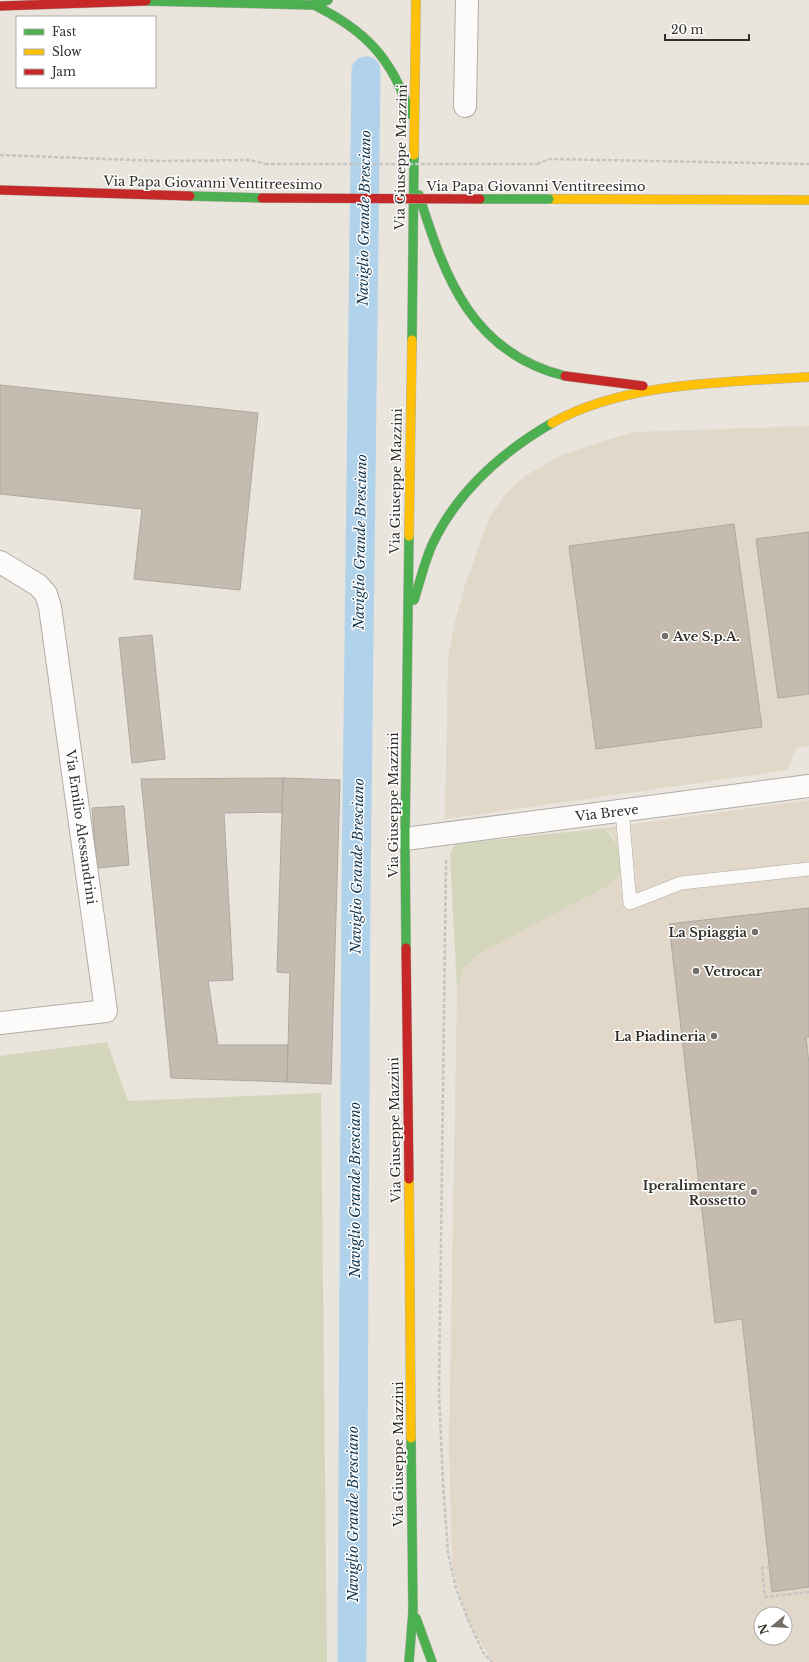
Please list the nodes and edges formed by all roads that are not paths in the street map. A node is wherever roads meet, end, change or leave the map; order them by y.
1 (328, 0) edge
2 (416, 0) edge
3 (467, 0) edge
4 (276, 2) edge
5 (314, 5) junction
6 (0, 6) edge
7 (465, 106) dead end
8 (414, 132) junction
9 (413, 176) junction
10 (0, 190) edge
11 (809, 200) edge
12 (809, 377) edge
13 (658, 388) junction
14 (0, 562) edge
15 (407, 620) junction
16 (809, 786) edge
17 (622, 811) junction
18 (405, 839) junction
19 (809, 869) edge
20 (0, 1023) edge
21 (413, 1611) junction
22 (409, 1662) edge
23 (432, 1662) edge

1 - 5 street
2 - 8 street, Via Giuseppe Mazzini
3 - 7 street
4 - 5 street
4 - 6 street
5 - 8 street
8 - 9 street, Via Giuseppe Mazzini
9 - 13 street
9 - 15 street, Via Giuseppe Mazzini
10 - 11 street, Via Papa Giovanni Ventitreesimo, bridge
12 - 13 street
13 - 15 street
14 - 20 street, Via Emilio Alessandrini
15 - 18 street, Via Giuseppe Mazzini
16 - 17 street, Via Breve
17 - 18 street, Via Breve
17 - 19 lane
18 - 21 street, Via Giuseppe Mazzini
21 - 22 street, Via Giuseppe Mazzini
21 - 23 street, Via Giuseppe Mazzini

